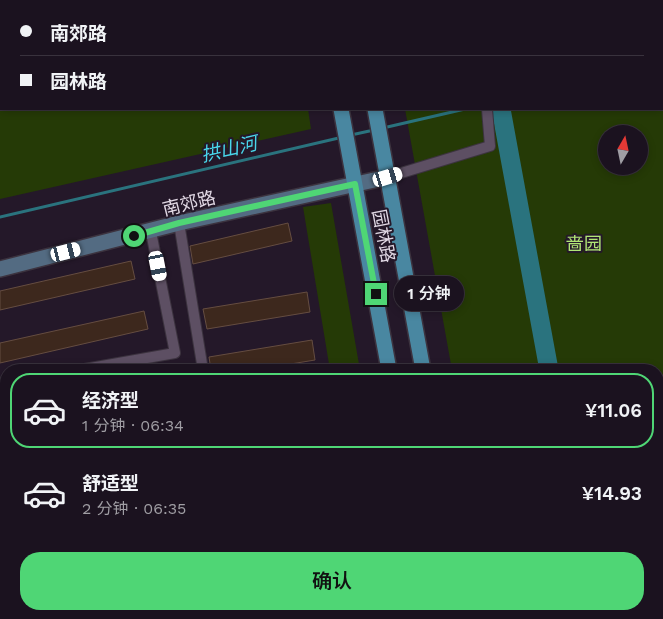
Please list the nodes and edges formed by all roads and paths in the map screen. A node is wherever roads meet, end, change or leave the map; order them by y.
1 (341, 110) edge
2 (375, 110) edge
3 (487, 111) edge
4 (388, 177) junction
5 (355, 184) junction
6 (179, 223) junction
7 (151, 232) junction
8 (0, 269) edge
9 (115, 364) edge
10 (202, 364) edge
11 (388, 364) edge
12 (422, 364) edge

1 - 5 main road, 园林路
2 - 4 main road, 园林路
3 - 4 street
4 - 5 street, 南郊路
4 - 12 main road, 园林路
5 - 6 street, 南郊路
5 - 11 main road, 园林路
6 - 7 street, 南郊路
6 - 10 street
7 - 8 street, 南郊路
7 - 9 street

